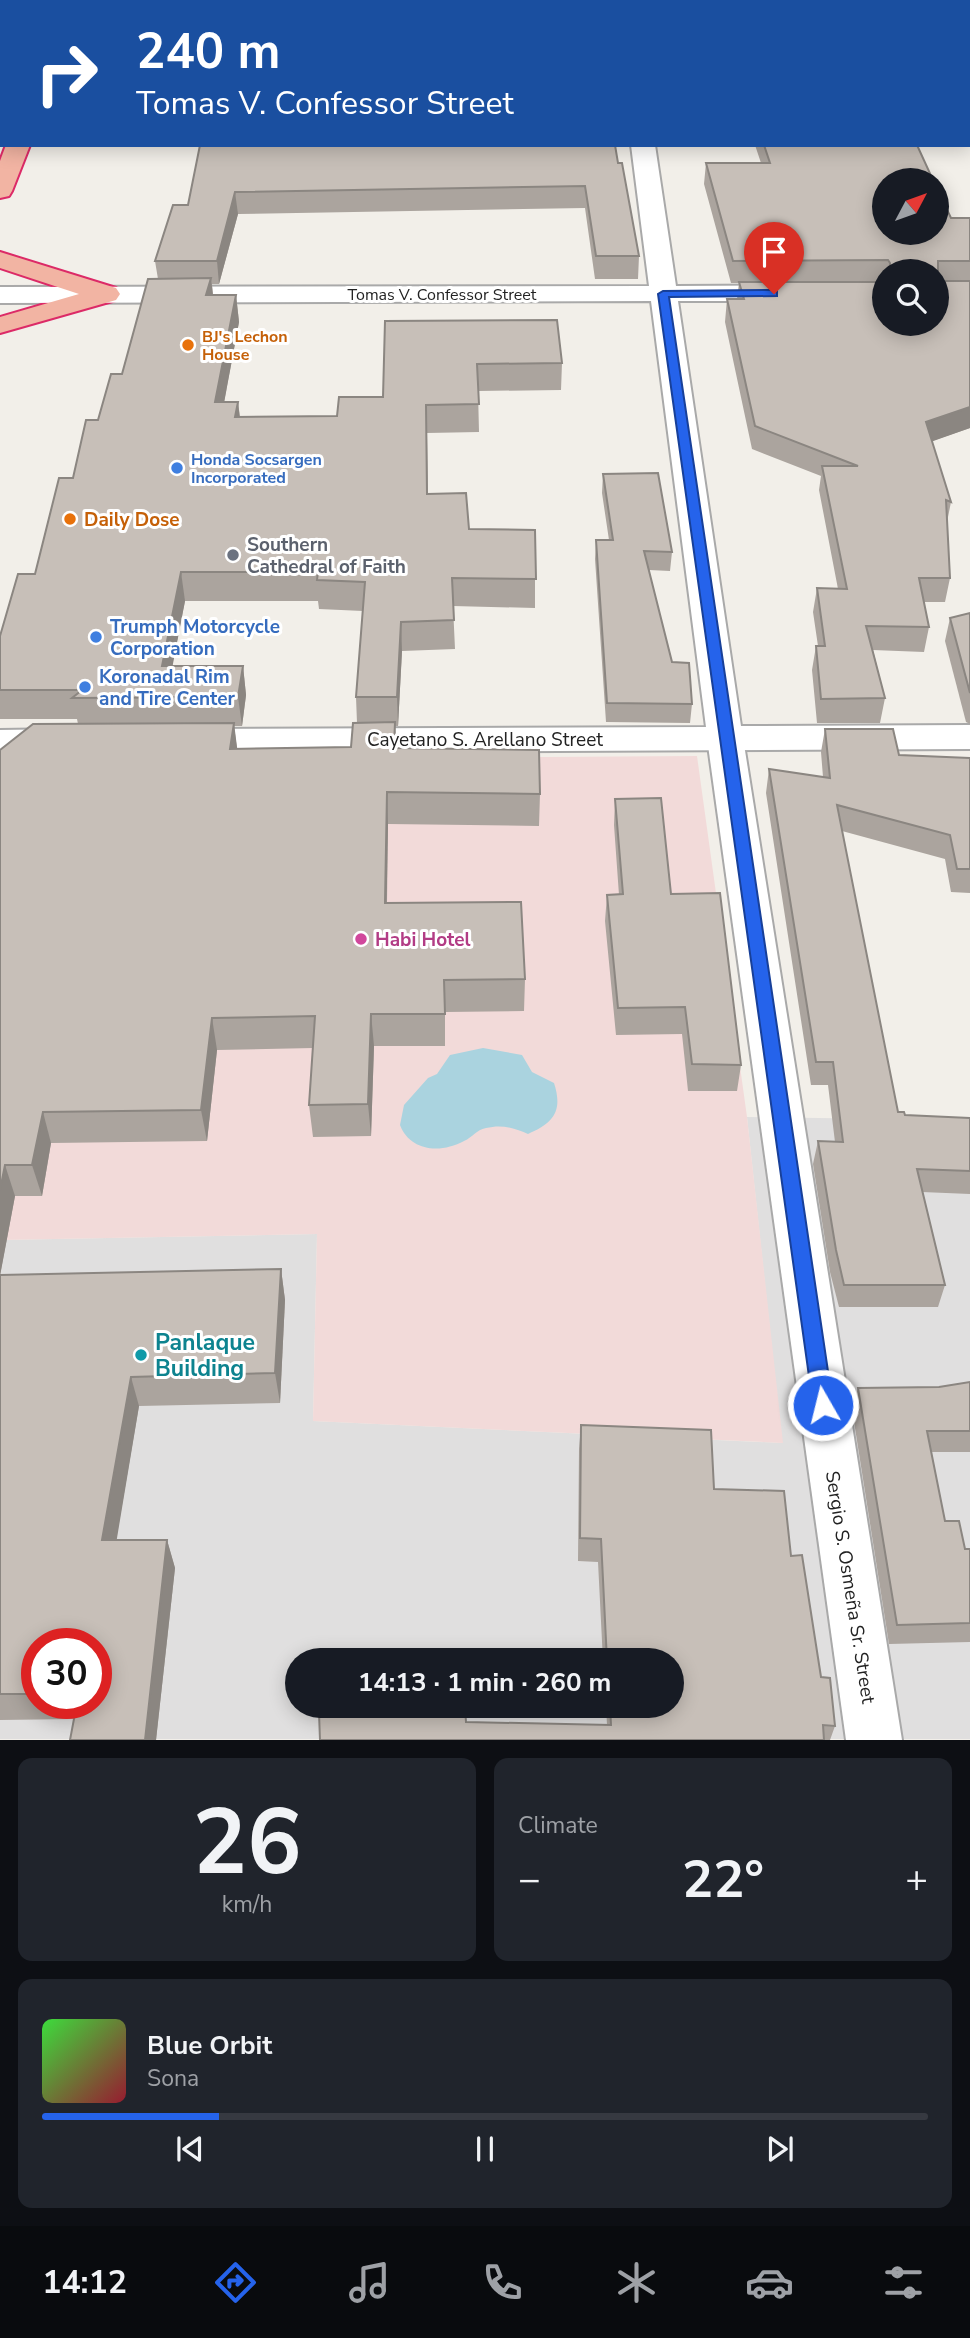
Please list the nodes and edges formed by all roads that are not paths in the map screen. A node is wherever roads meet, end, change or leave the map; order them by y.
1 (17, 147) edge
2 (643, 147) edge
3 (0, 191) edge
4 (0, 260) edge
5 (872, 293) edge
6 (107, 294) junction
7 (663, 294) junction
8 (0, 295) edge
9 (0, 325) edge
10 (970, 737) edge
11 (725, 738) junction
12 (96, 741) edge
13 (150, 741) edge
14 (0, 742) edge
15 (874, 1740) edge

1 - 3 highway
2 - 7 street, Sergio S. Osmeña Sr. Street
4 - 6 highway
5 - 7 street, Tomas V. Confessor Street
6 - 7 street, Tomas V. Confessor Street
6 - 8 street, Tomas V. Confessor Street
6 - 9 highway
7 - 11 street, Sergio S. Osmeña Sr. Street
10 - 11 street, Cayetano S. Arellano Street
11 - 13 street, Cayetano S. Arellano Street
11 - 15 street, Sergio S. Osmeña Sr. Street
12 - 14 street

